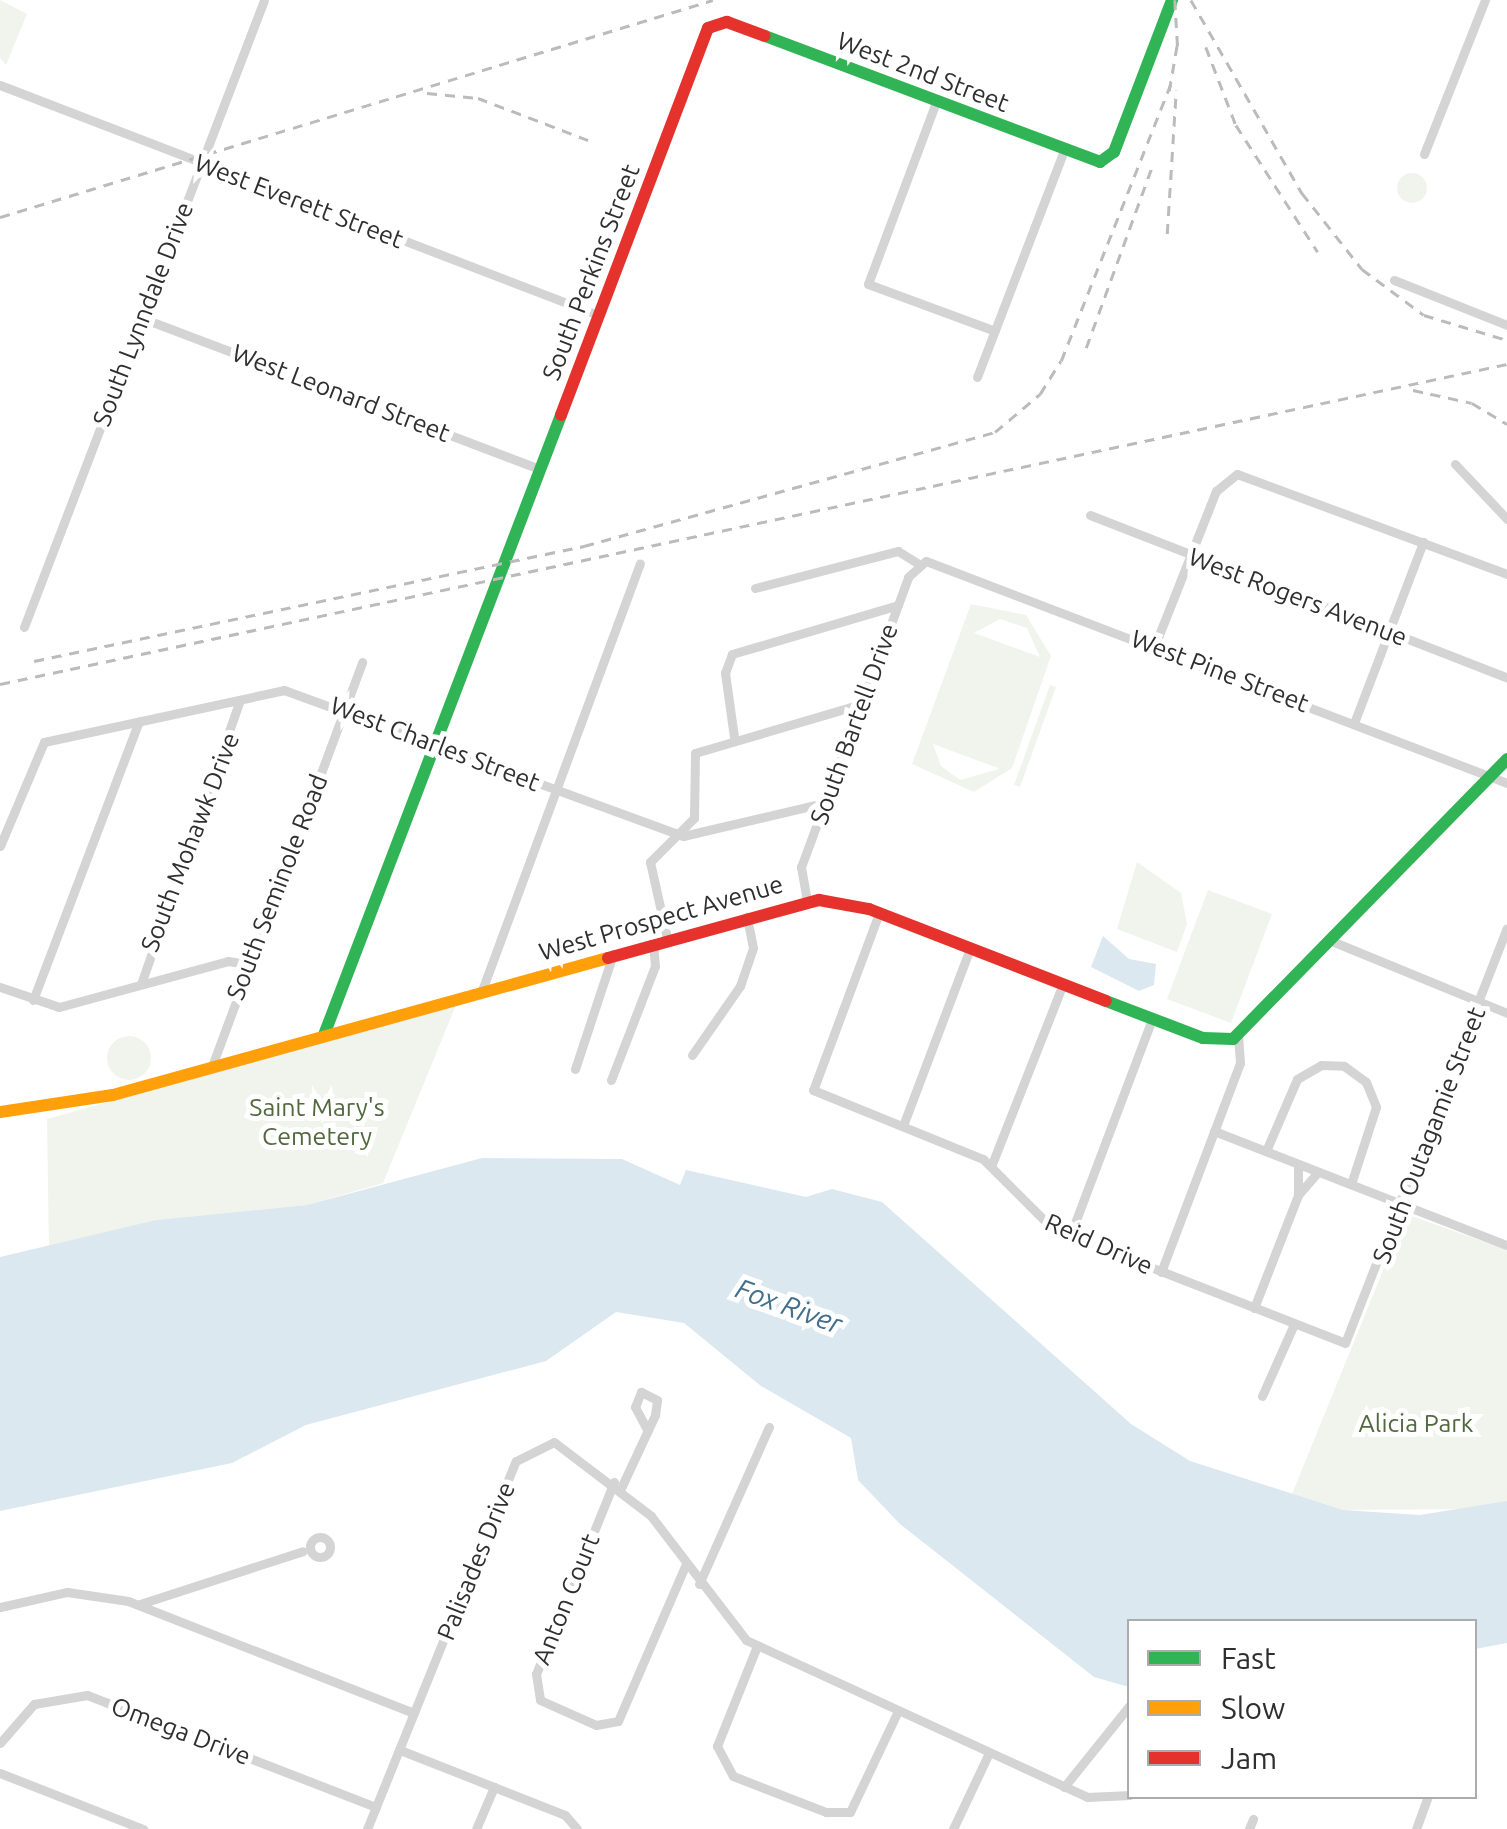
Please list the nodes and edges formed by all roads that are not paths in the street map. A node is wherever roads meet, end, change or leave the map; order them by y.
1 (264, 0) edge
2 (1172, 0) edge
3 (1485, 0) edge
4 (727, 22) joint
5 (0, 85) edge
6 (936, 102) junction
7 (1064, 150) junction
8 (1424, 154) dead end
9 (200, 164) junction
10 (1394, 280) dead end
11 (598, 315) junction
12 (142, 318) junction
13 (1507, 325) edge
14 (995, 331) junction
15 (977, 377) dead end
16 (1455, 464) dead end
17 (540, 469) junction
18 (1090, 516) dead end
19 (1507, 519) edge
20 (1423, 542) junction
21 (1190, 555) junction
22 (640, 563) dead end
23 (919, 564) junction
24 (1507, 574) edge
25 (756, 588) dead end
26 (898, 605) junction
27 (24, 627) dead end
28 (1389, 633) junction
29 (1155, 645) junction
30 (362, 662) dead end
31 (1507, 678) edge
32 (240, 700) junction
33 (861, 704) junction
34 (344, 710) junction
35 (138, 721) junction
36 (1354, 723) junction
37 (734, 737) junction
38 (435, 744) junction
39 (1507, 759) edge
40 (1490, 776) junction
41 (1507, 783) edge
42 (555, 790) junction
43 (824, 803) junction
44 (683, 836) junction
45 (0, 846) edge
46 (806, 902) junction
47 (879, 913) junction
48 (747, 917) junction
49 (1507, 928) edge
50 (667, 938) junction
51 (652, 942) junction
52 (1334, 942) junction
53 (970, 948) junction
54 (613, 954) junction
55 (248, 964) junction
56 (142, 984) junction
57 (1063, 984) junction
58 (0, 987) edge
59 (481, 992) junction
60 (33, 1000) junction
61 (1479, 1002) junction
62 (1507, 1013) edge
63 (1152, 1019) junction
64 (324, 1035) junction
65 (1238, 1037) junction
66 (692, 1055) dead end
67 (212, 1066) junction
68 (575, 1069) dead end
69 (611, 1080) dead end
70 (0, 1112) edge
71 (904, 1124) junction
72 (1214, 1131) junction
73 (1266, 1152) junction
74 (992, 1164) junction
75 (1298, 1164) junction
76 (1318, 1172) junction
77 (1350, 1184) junction
78 (1298, 1195) junction
79 (1402, 1204) junction
80 (1507, 1228) edge
81 (1070, 1236) junction
82 (1504, 1244) edge
83 (1161, 1272) junction
84 (1254, 1308) junction
85 (1294, 1324) junction
86 (1350, 1341) joint
87 (1262, 1396) dead end
88 (769, 1427) dead end
89 (646, 1430) dead end
90 (617, 1485) junction
91 (303, 1552) dead end
92 (686, 1564) junction
93 (699, 1584) junction
94 (171, 1593) junction
95 (140, 1604) junction
96 (0, 1607) edge
97 (168, 1616) junction
98 (757, 1646) junction
99 (1127, 1708) edge
100 (898, 1711) junction
101 (414, 1713) junction
102 (0, 1744) edge
103 (400, 1750) junction
104 (989, 1753) junction
105 (0, 1773) edge
106 (494, 1787) junction
107 (1064, 1787) junction
108 (1127, 1796) edge
109 (1427, 1799) edge
110 (376, 1807) junction
111 (143, 1829) edge
112 (367, 1829) edge
113 (476, 1829) edge
114 (578, 1829) edge
115 (953, 1829) edge
116 (1416, 1829) edge

1 - 9 street, South Lynndale Drive
2 - 7 main road, West 2nd Street
3 - 8 street
4 - 6 main road, West 2nd Street
4 - 11 main road, South Perkins Street
5 - 9 street, West Everett Street
6 - 7 main road, West 2nd Street
6 - 14 street
7 - 14 street
9 - 11 street, West Everett Street
9 - 12 street, South Lynndale Drive
10 - 13 street
11 - 17 main road, South Perkins Street
12 - 17 street, West Leonard Street
12 - 27 street, South Lynndale Drive
14 - 15 street
16 - 19 street
17 - 38 main road, South Perkins Street
18 - 21 street, West Rogers Avenue
20 - 21 street
20 - 24 street
20 - 28 street
21 - 28 street, West Rogers Avenue
21 - 29 street
22 - 42 street
23 - 25 street
23 - 26 street, South Bartell Drive
23 - 29 street, West Pine Street
26 - 33 street, South Bartell Drive
26 - 37 street
28 - 31 street, West Rogers Avenue
28 - 36 street
29 - 36 street, West Pine Street
30 - 34 street, South Seminole Road
32 - 34 street, West Charles Street
32 - 35 street, West Charles Street
32 - 56 street, South Mohawk Drive
33 - 37 street
33 - 43 street, South Bartell Drive
34 - 38 street, West Charles Street
34 - 55 street, South Seminole Road
35 - 45 street, West Charles Street
35 - 60 street
36 - 40 street, West Pine Street
37 - 44 street
38 - 42 street, West Charles Street
38 - 64 main road, South Perkins Street
39 - 40 main road
40 - 41 street, West Pine Street
40 - 52 main road
42 - 44 street, West Charles Street
42 - 59 street
43 - 44 street
43 - 46 street, South Bartell Drive
44 - 50 street
46 - 47 main road, West Prospect Avenue
46 - 48 main road, West Prospect Avenue
47 - 53 main road, West Prospect Avenue
47 - 71 street, Reid Drive
48 - 50 main road, West Prospect Avenue
48 - 66 street
49 - 61 street, South Outagamie Street
50 - 51 main road, West Prospect Avenue
51 - 54 main road, West Prospect Avenue
51 - 69 street
52 - 61 street
52 - 65 main road
53 - 57 main road, West Prospect Avenue
53 - 71 street
54 - 59 main road, West Prospect Avenue
54 - 68 street
55 - 56 street
55 - 67 street, South Seminole Road
56 - 60 street
57 - 63 main road, West Prospect Avenue
57 - 74 street
58 - 60 street
59 - 64 main road, West Prospect Avenue
61 - 62 street
61 - 79 street, South Outagamie Street
63 - 65 main road, West Prospect Avenue
63 - 81 street
64 - 67 main road, West Prospect Avenue
65 - 72 street
67 - 70 main road, West Prospect Avenue
71 - 74 street, Reid Drive
72 - 73 street
72 - 83 street
73 - 75 street
73 - 77 street
74 - 81 street, Reid Drive
75 - 76 street
75 - 78 street
76 - 77 street
76 - 78 street
77 - 79 street
78 - 84 street
79 - 82 street
79 - 86 street, South Outagamie Street
80 - 82 street
81 - 83 street, Reid Drive
83 - 84 street, Reid Drive
84 - 85 street, Reid Drive
85 - 86 street, Reid Drive
85 - 87 street
88 - 93 street
89 - 90 street
90 - 92 street, Palisades Drive
90 - 92 street, Anton Court
90 - 101 street, Palisades Drive
91 - 94 street
92 - 93 street, Palisades Drive
93 - 98 street, Palisades Drive
94 - 95 street
94 - 97 street
95 - 96 street
95 - 97 street
97 - 101 street
98 - 100 street, Palisades Drive
98 - 100 street
99 - 107 street
100 - 104 street, Palisades Drive
101 - 103 street, Palisades Drive
102 - 110 street, Omega Drive
103 - 106 street
103 - 110 street, Palisades Drive
104 - 107 street, Palisades Drive
104 - 115 street
105 - 111 street
106 - 113 street
106 - 114 street
107 - 108 street, Palisades Drive
109 - 116 street
110 - 112 street, Palisades Drive

